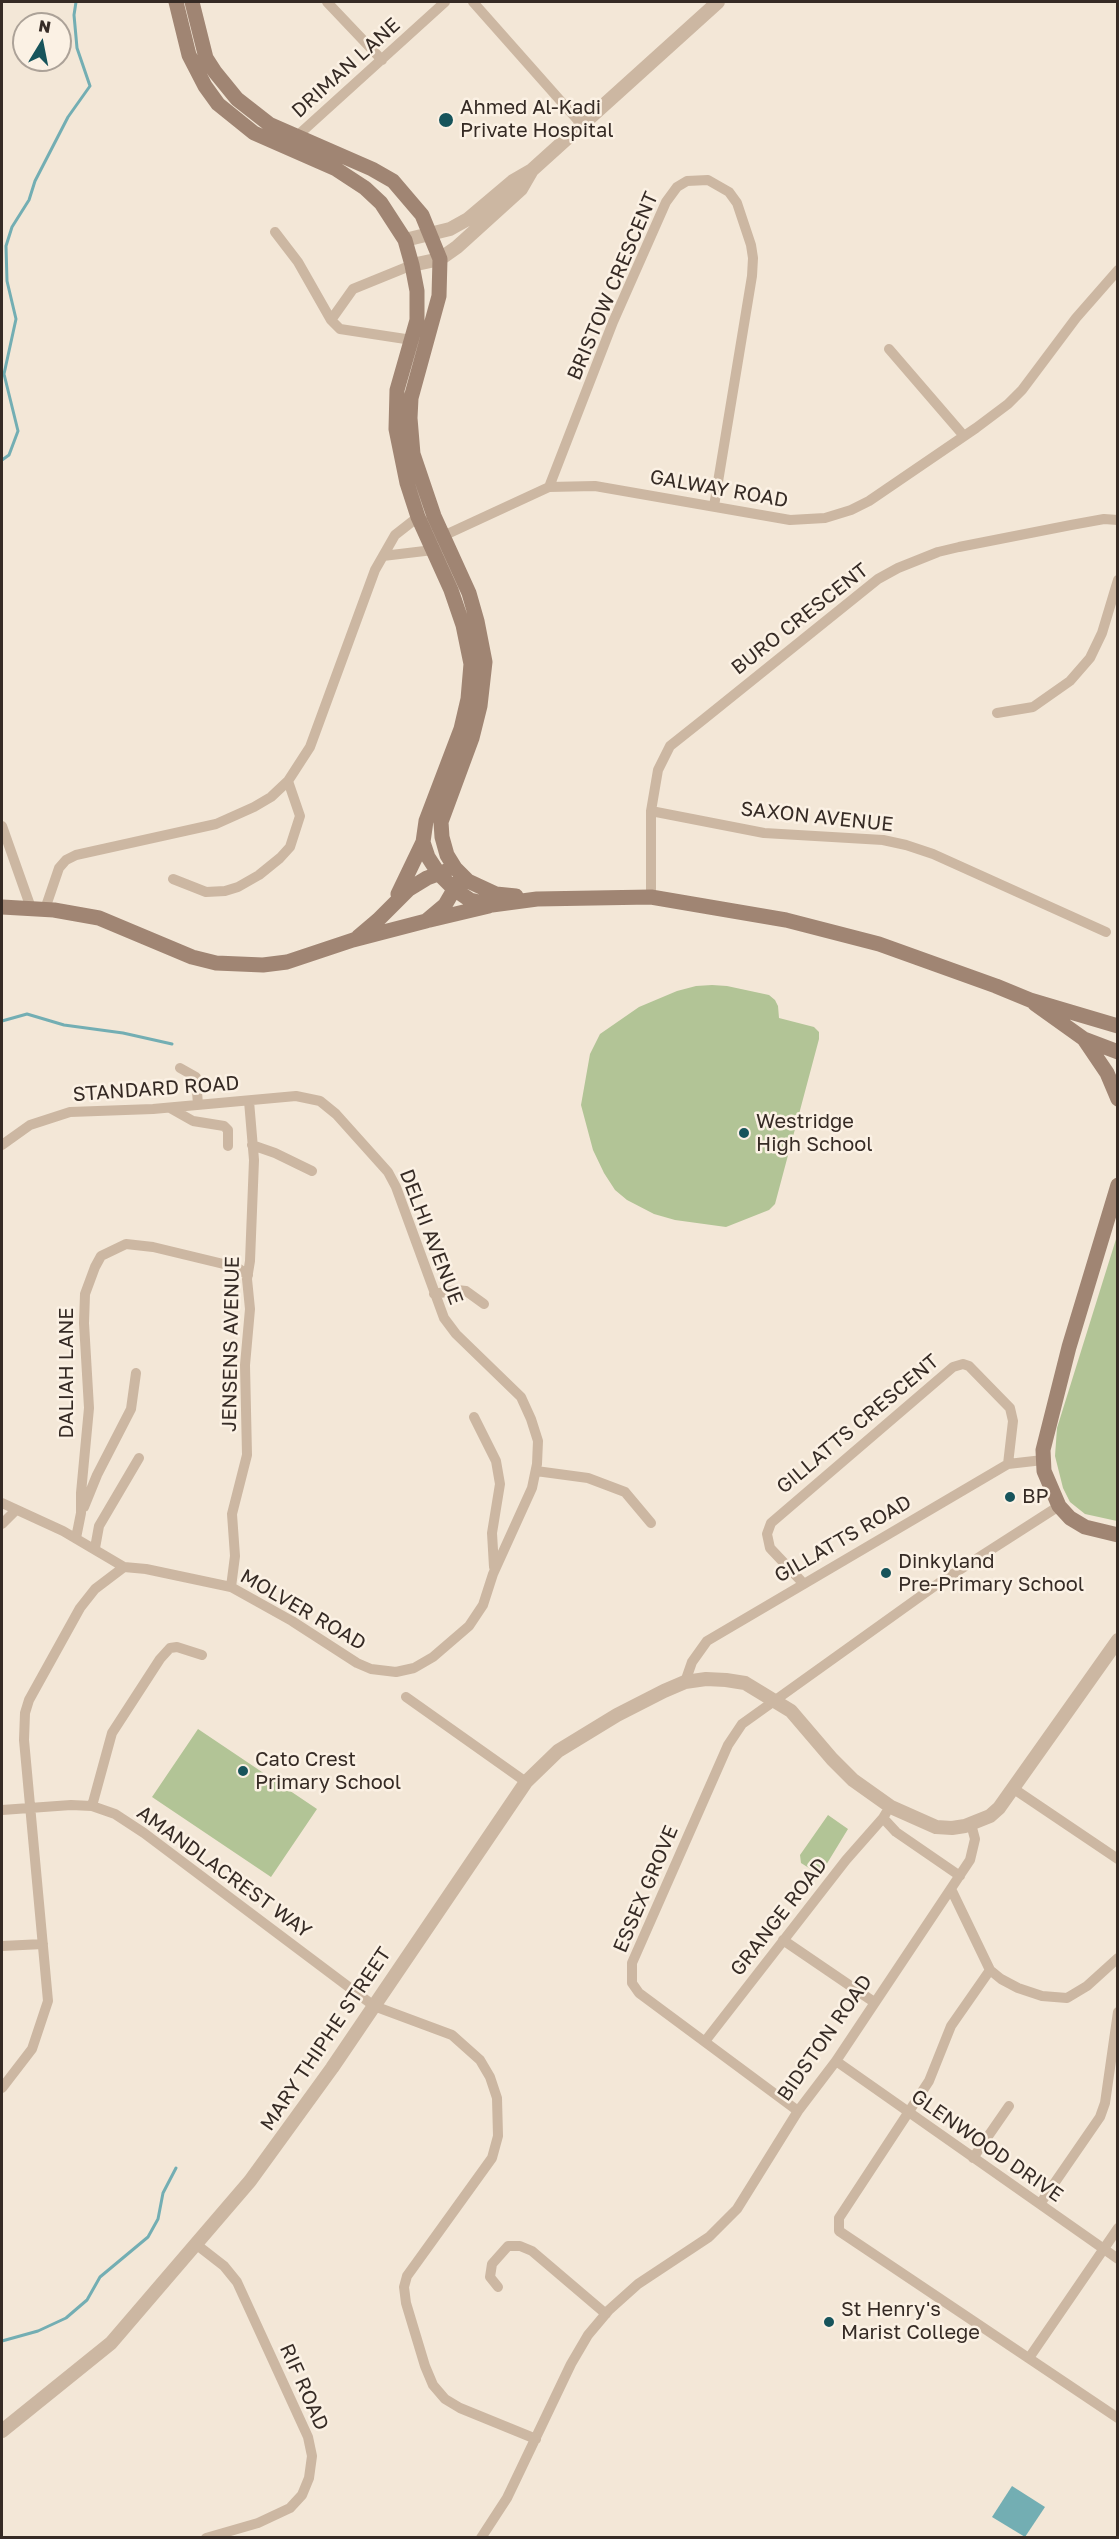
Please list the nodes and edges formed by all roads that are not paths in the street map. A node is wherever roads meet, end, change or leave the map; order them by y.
1 (176, 2) edge
2 (192, 2) edge
3 (327, 2) edge
4 (446, 2) edge
5 (472, 2) edge
6 (718, 2) edge
7 (382, 60) junction
8 (582, 125) junction
9 (296, 137) junction
10 (532, 170) junction
11 (275, 232) dead end
12 (430, 232) junction
13 (405, 240) junction
14 (440, 258) junction
15 (412, 266) junction
16 (1118, 270) edge
17 (330, 320) junction
18 (412, 340) junction
19 (889, 349) dead end
20 (964, 436) junction
21 (549, 487) junction
22 (714, 506) junction
23 (418, 517) junction
24 (1118, 520) edge
25 (443, 536) junction
26 (433, 550) junction
27 (383, 556) junction
28 (1118, 580) edge
29 (997, 713) dead end
30 (288, 780) junction
31 (651, 812) junction
32 (2, 826) edge
33 (423, 842) junction
34 (439, 874) junction
35 (457, 878) junction
36 (173, 879) dead end
37 (651, 897) junction
38 (537, 899) junction
39 (392, 904) junction
40 (492, 905) junction
41 (2, 907) edge
42 (38, 908) junction
43 (426, 921) junction
44 (1106, 932) dead end
45 (353, 940) junction
46 (1030, 1000) junction
47 (1118, 1026) edge
48 (1084, 1039) junction
49 (1118, 1052) edge
50 (180, 1068) dead end
51 (1118, 1099) edge
52 (249, 1101) junction
53 (320, 1101) joint
54 (198, 1105) junction
55 (170, 1108) junction
56 (2, 1145) edge
57 (252, 1145) junction
58 (228, 1146) dead end
59 (312, 1171) dead end
60 (1118, 1185) edge
61 (248, 1275) junction
62 (434, 1294) junction
63 (484, 1304) dead end
64 (136, 1373) dead end
65 (474, 1417) dead end
66 (139, 1458) dead end
67 (1043, 1460) junction
68 (1008, 1464) junction
69 (536, 1471) junction
70 (2, 1503) edge
71 (1059, 1506) junction
72 (16, 1510) junction
73 (81, 1513) junction
74 (651, 1523) dead end
75 (2, 1524) edge
76 (1118, 1535) edge
77 (76, 1538) junction
78 (95, 1548) junction
79 (124, 1567) junction
80 (495, 1570) junction
81 (803, 1582) junction
82 (231, 1587) junction
83 (1118, 1640) edge
84 (202, 1655) dead end
85 (387, 1672) joint
86 (685, 1682) junction
87 (406, 1696) dead end
88 (775, 1699) junction
89 (526, 1782) junction
90 (1014, 1788) junction
91 (92, 1806) junction
92 (31, 1808) junction
93 (2, 1810) edge
94 (887, 1812) junction
95 (971, 1824) junction
96 (1118, 1859) edge
97 (960, 1876) junction
98 (951, 1889) junction
99 (783, 1940) junction
100 (43, 1944) junction
101 (2, 1946) edge
102 (1118, 1958) edge
103 (990, 1970) junction
104 (874, 2002) junction
105 (374, 2006) junction
106 (1118, 2012) edge
107 (706, 2040) junction
108 (836, 2061) junction
109 (2, 2088) edge
110 (1009, 2106) dead end
111 (798, 2111) junction
112 (909, 2113) junction
113 (973, 2158) junction
114 (1040, 2204) junction
115 (1118, 2228) edge
116 (197, 2245) junction
117 (1103, 2249) junction
118 (1118, 2259) edge
119 (498, 2286) dead end
120 (606, 2314) junction
121 (1029, 2358) junction
122 (1118, 2418) edge
123 (2, 2431) edge
124 (536, 2439) junction
125 (206, 2538) edge
126 (482, 2538) edge

1 - 13 main road
2 - 9 main road
3 - 7 street
4 - 7 street, DRIMAN LANE
5 - 8 street
6 - 8 street
7 - 9 street, DRIMAN LANE
8 - 10 street
9 - 12 main road
10 - 12 street
10 - 14 street
11 - 17 street
12 - 13 street
12 - 14 main road
13 - 15 main road
14 - 15 street
14 - 25 main road
15 - 17 street
15 - 18 main road
16 - 20 street, GALWAY ROAD
17 - 18 street
18 - 23 main road
19 - 20 street
20 - 22 street, GALWAY ROAD
21 - 22 street, GALWAY ROAD
21 - 22 street, BRISTOW CRESCENT
21 - 25 street, GALWAY ROAD
23 - 26 main road
23 - 27 street
24 - 31 street, BURO CRESCENT
25 - 35 main road
26 - 27 street
26 - 33 main road
27 - 30 street
28 - 29 street
30 - 36 street
30 - 42 street
31 - 37 street, BURO CRESCENT
31 - 44 street, SAXON AVENUE
32 - 42 street
33 - 34 main road
33 - 39 main road
34 - 35 main road
34 - 39 main road
35 - 38 main road
35 - 40 main road
35 - 43 main road
37 - 38 main road
37 - 46 main road
38 - 40 main road
39 - 45 main road
40 - 43 main road
41 - 42 main road
42 - 45 main road
43 - 45 main road
46 - 47 main road
46 - 48 main road
48 - 49 main road
48 - 51 main road
50 - 54 street
52 - 53 street, STANDARD ROAD
52 - 54 street, STANDARD ROAD
52 - 57 street, JENSENS AVENUE
53 - 62 street, DELHI AVENUE
54 - 55 street, STANDARD ROAD
55 - 56 street, STANDARD ROAD
55 - 58 street
57 - 59 street
57 - 61 street, JENSENS AVENUE
60 - 67 main road
61 - 73 street, DALIAH LANE
61 - 82 street, JENSENS AVENUE
62 - 63 street
62 - 69 street, DELHI AVENUE
64 - 73 street
65 - 80 street
66 - 78 street
67 - 68 street, GILLATTS ROAD
67 - 71 main road
68 - 81 street, GILLATTS ROAD
68 - 81 street, GILLATTS CRESCENT
69 - 74 street
69 - 80 street, DELHI AVENUE
70 - 72 street, MOLVER ROAD
71 - 76 main road
71 - 88 street, ESSEX GROVE
72 - 75 street
72 - 77 street, MOLVER ROAD
73 - 77 street, DALIAH LANE
77 - 78 street, MOLVER ROAD
78 - 79 street, MOLVER ROAD
79 - 82 street, MOLVER ROAD
79 - 92 street
80 - 85 street, DELHI AVENUE
81 - 86 street, GILLATTS ROAD
82 - 85 street, MOLVER ROAD
83 - 90 street
84 - 91 street
86 - 88 street
86 - 89 street, MARY THIPHE STREET
87 - 89 street
88 - 94 street
88 - 107 street, ESSEX GROVE
89 - 105 street, MARY THIPHE STREET
90 - 95 street
90 - 96 street
91 - 92 street, AMANDLACREST WAY
91 - 105 street, AMANDLACREST WAY
92 - 93 street, AMANDLACREST WAY
92 - 100 street
94 - 95 street
94 - 97 street
94 - 99 street, GRANGE ROAD
95 - 97 street, BIDSTON ROAD
97 - 98 street, BIDSTON ROAD
98 - 103 street
98 - 104 street, BIDSTON ROAD
99 - 104 street
99 - 107 street, GRANGE ROAD
100 - 101 street
100 - 109 street
102 - 103 street
103 - 112 street
104 - 108 street, BIDSTON ROAD
105 - 116 street, MARY THIPHE STREET
105 - 124 street, AMANDLACREST WAY
106 - 114 street
107 - 111 street, ESSEX GROVE
108 - 111 street, BIDSTON ROAD
108 - 112 street, GLENWOOD DRIVE
110 - 113 street
111 - 120 street, BIDSTON ROAD
112 - 113 street, GLENWOOD DRIVE
112 - 121 street
113 - 114 street, GLENWOOD DRIVE
114 - 117 street, GLENWOOD DRIVE
115 - 117 street
116 - 123 street, MARY THIPHE STREET
116 - 125 street, RIF ROAD
117 - 118 street, GLENWOOD DRIVE
117 - 121 street
119 - 120 street
120 - 124 street, BIDSTON ROAD
121 - 122 street
124 - 126 street, BIDSTON ROAD

